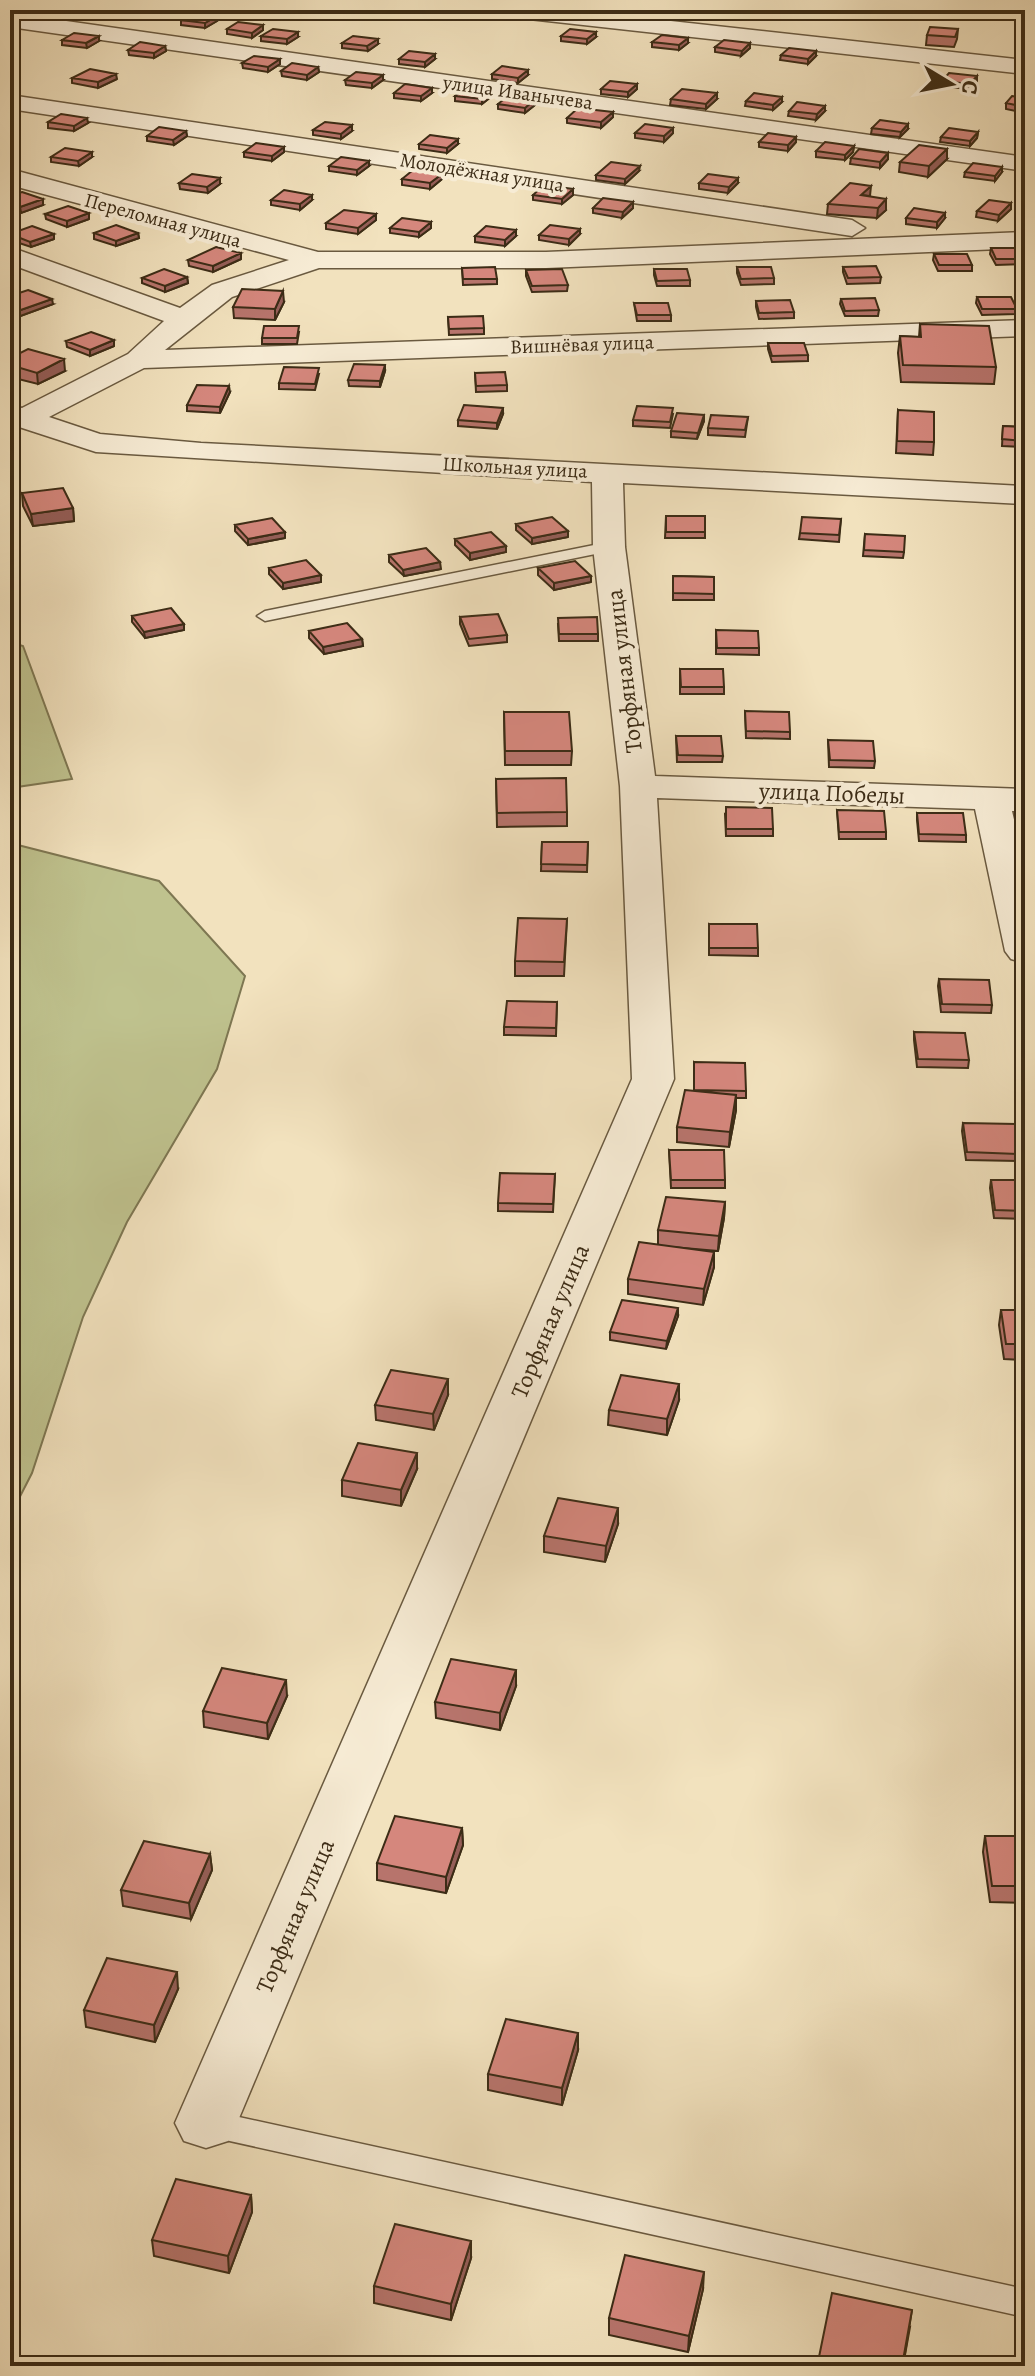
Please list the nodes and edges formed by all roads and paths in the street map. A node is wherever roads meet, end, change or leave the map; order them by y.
1 (511, 10) edge
2 (560, 13) edge
3 (10, 20) edge
4 (1025, 67) edge
5 (10, 102) edge
6 (1025, 164) edge
7 (10, 177) edge
8 (1025, 240) edge
9 (954, 243) junction
10 (10, 255) edge
11 (317, 260) junction
12 (183, 319) junction
13 (1025, 328) edge
14 (138, 360) junction
15 (16, 416) edge
16 (607, 472) junction
17 (1025, 495) edge
18 (609, 547) junction
19 (265, 616) dead end
20 (638, 786) junction
21 (1008, 800) edge
22 (1025, 951) edge
23 (206, 2123) joint
24 (1025, 2303) edge

1 - 2 street
2 - 4 street
3 - 6 street, улица Иванычева
5 - 9 street, Молодёжная улица
7 - 11 street, Переломная улица
8 - 9 street
9 - 11 street
10 - 12 street
11 - 12 street
12 - 14 street
13 - 14 street, Вишнёвая улица
14 - 15 street
15 - 16 street, Школьная улица
16 - 17 street, Школьная улица
16 - 18 street, Торфяная улица
18 - 19 lane
18 - 20 street, Торфяная улица
20 - 21 street, улица Победы
20 - 23 street, Торфяная улица
21 - 22 street
23 - 24 lane

